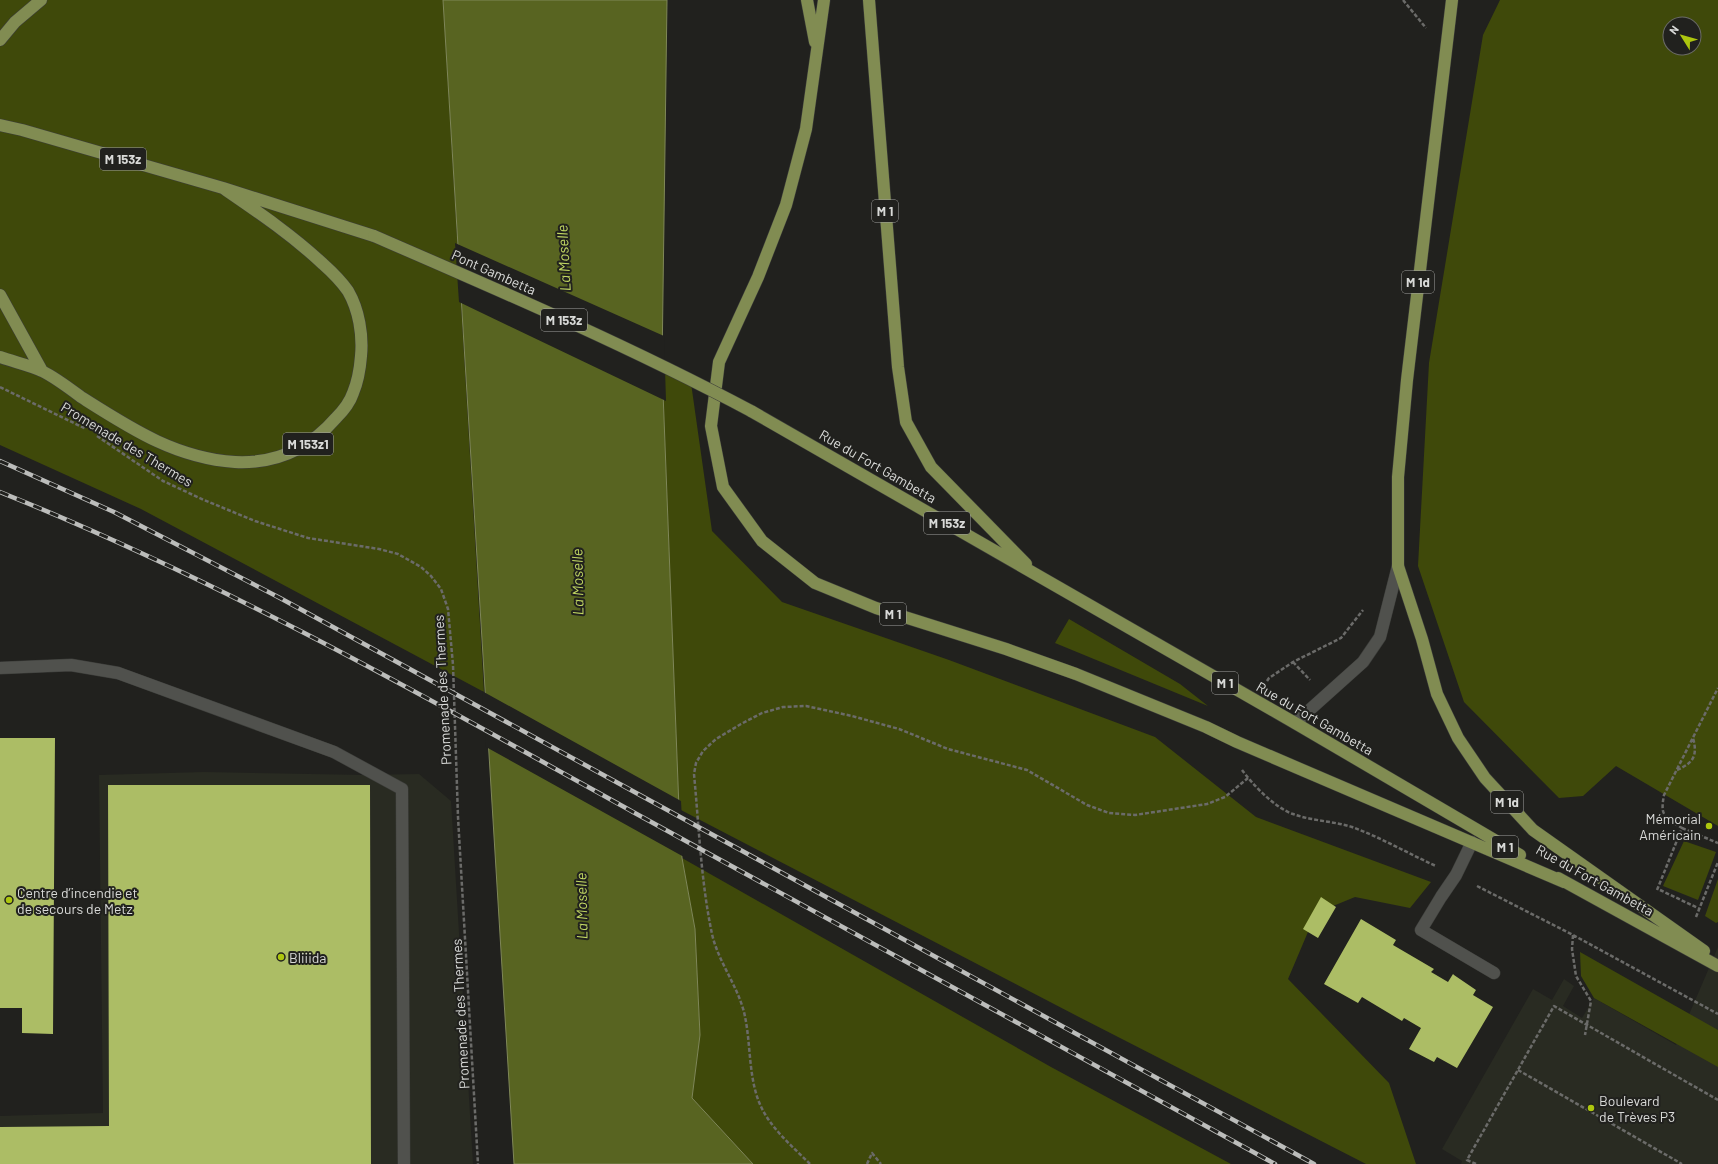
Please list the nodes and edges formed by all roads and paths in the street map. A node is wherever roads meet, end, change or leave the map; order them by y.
1 (41, 0) edge
2 (808, 0) edge
3 (824, 0) edge
4 (869, 0) edge
5 (1452, 0) edge
6 (0, 40) edge
7 (817, 52) junction
8 (0, 125) edge
9 (223, 188) junction
10 (0, 295) edge
11 (0, 357) edge
12 (42, 371) junction
13 (0, 387) edge
14 (751, 411) joint
15 (91, 432) dead end
16 (96, 435) dead end
17 (1398, 566) junction
18 (1036, 574) junction
19 (1365, 608) dead end
20 (0, 668) edge
21 (1718, 688) edge
22 (1256, 701) junction
23 (1295, 723) junction
24 (1693, 737) junction
25 (1676, 770) junction
26 (1682, 828) junction
27 (1472, 842) junction
28 (1718, 843) edge
29 (1718, 862) edge
30 (1456, 875) junction
31 (1564, 882) junction
32 (1700, 909) junction
33 (1573, 935) junction
34 (1685, 937) junction
35 (1718, 961) edge
36 (1718, 966) edge
37 (1494, 973) dead end
38 (1718, 1014) edge
39 (1587, 1025) junction
40 (1585, 1035) dead end
41 (1518, 1070) junction
42 (1718, 1100) edge
43 (404, 1164) edge
44 (478, 1164) edge
45 (810, 1164) edge
46 (866, 1164) edge
47 (881, 1164) edge
48 (1476, 1164) edge
49 (1682, 1164) edge

1 - 6 main road
2 - 7 main road, M 1
3 - 7 main road, M 1
4 - 18 main road, M 1
5 - 17 main road, M 1d
7 - 27 main road, M 1
8 - 9 main road, M 153z
9 - 12 main road, M 153z1
9 - 14 main road, Pont Gambetta / M 153z, bridge
10 - 12 main road, M 153z1
11 - 12 main road, M 153z1
13 - 15 path, Promenade des Thermes
14 - 18 main road, Rue du Fort Gambetta / M 153z
16 - 44 path, Promenade des Thermes
17 - 23 lane, M 1d
17 - 34 main road, M 1d
18 - 22 main road, Rue du Fort Gambetta / M 1
19 - 22 path
20 - 43 lane
21 - 24 path
22 - 23 main road, Rue du Fort Gambetta / M 1
23 - 31 main road, Rue du Fort Gambetta / M 1
24 - 25 path
24 - 25 path
25 - 26 path
26 - 28 path
26 - 32 path
27 - 30 lane
27 - 31 main road, M 1
29 - 32 path
30 - 33 path
30 - 37 lane
30 - 45 path
31 - 36 main road, Rue du Fort Gambetta / M 1
32 - 34 path
33 - 38 path
33 - 39 path
34 - 35 main road, M 1d
39 - 40 path
39 - 41 path
39 - 42 path
41 - 48 path
41 - 49 path
46 - 47 path

